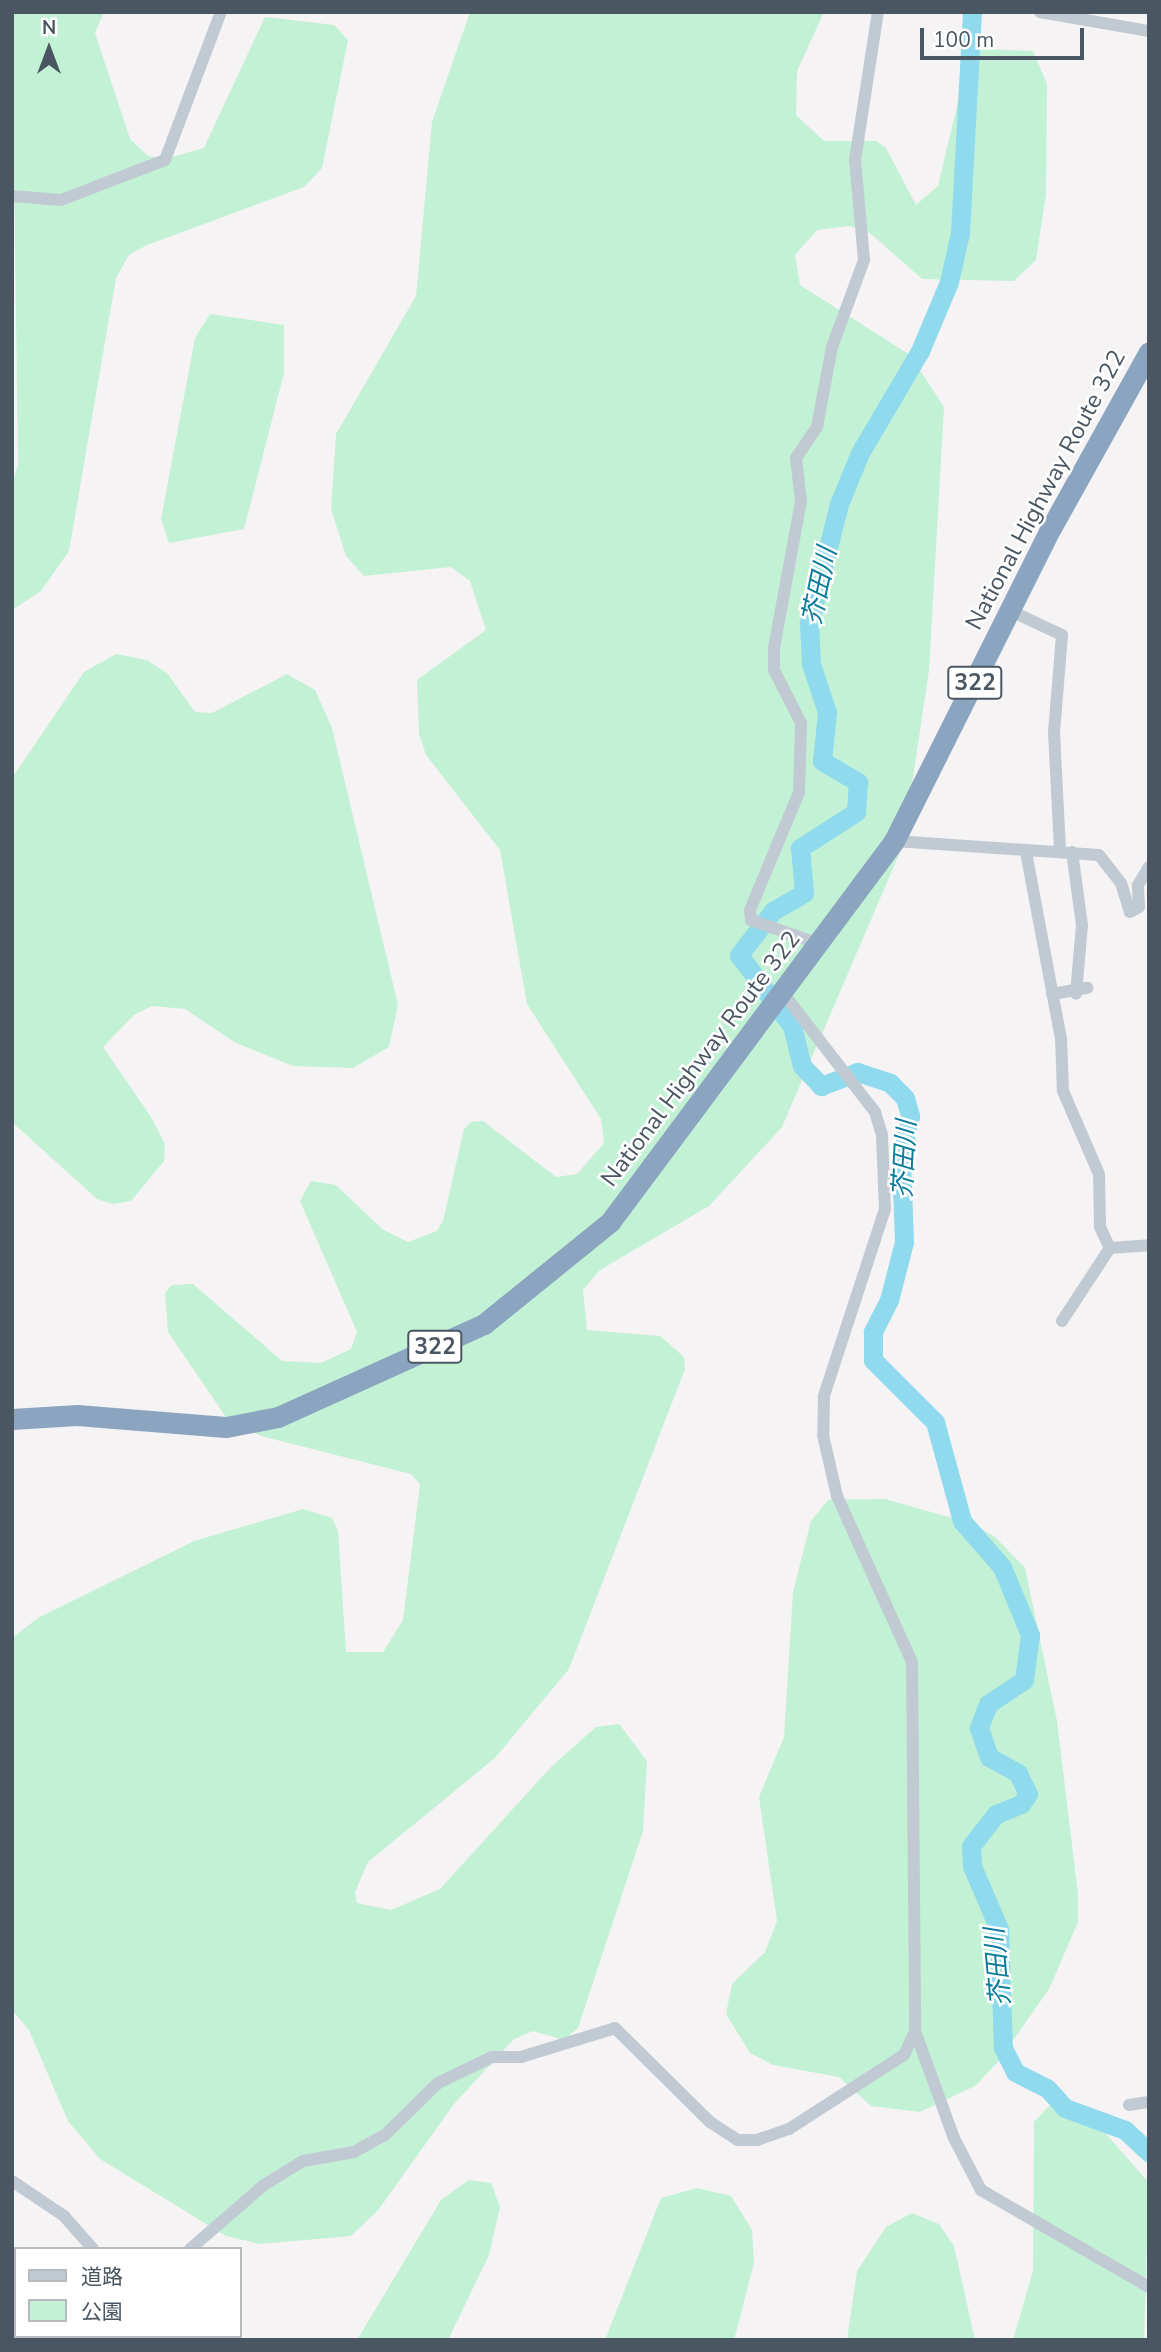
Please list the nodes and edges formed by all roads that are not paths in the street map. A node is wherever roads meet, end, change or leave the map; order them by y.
1 (221, 12) edge
2 (878, 12) edge
3 (1040, 12) edge
4 (1149, 31) edge
5 (12, 196) edge
6 (1149, 352) edge
7 (1011, 611) junction
8 (894, 841) junction
9 (1026, 852) junction
10 (1066, 852) junction
11 (1149, 867) edge
12 (819, 944) junction
13 (1052, 994) junction
14 (780, 996) junction
15 (1149, 1245) edge
16 (1110, 1248) junction
17 (1062, 1321) dead end
18 (12, 1419) edge
19 (915, 2031) junction
20 (1149, 2102) edge
21 (1129, 2105) dead end
22 (12, 2181) edge
23 (79, 2234) junction
24 (82, 2247) edge
25 (91, 2247) edge
26 (192, 2247) edge
27 (1149, 2287) edge

1 - 5 street
2 - 12 street
3 - 4 street
6 - 7 highway, National Highway Route 322 / 322
7 - 8 highway, National Highway Route 322 / 322
7 - 10 street
8 - 9 street
8 - 12 highway, National Highway Route 322 / 322
9 - 10 street
9 - 13 street
10 - 11 street
10 - 13 street
12 - 14 highway, National Highway Route 322 / 322
13 - 16 street
14 - 18 highway, National Highway Route 322 / 322
14 - 19 street
15 - 16 street
16 - 17 street
19 - 26 street
19 - 27 street
20 - 21 street
22 - 23 street
23 - 24 street
23 - 25 street

